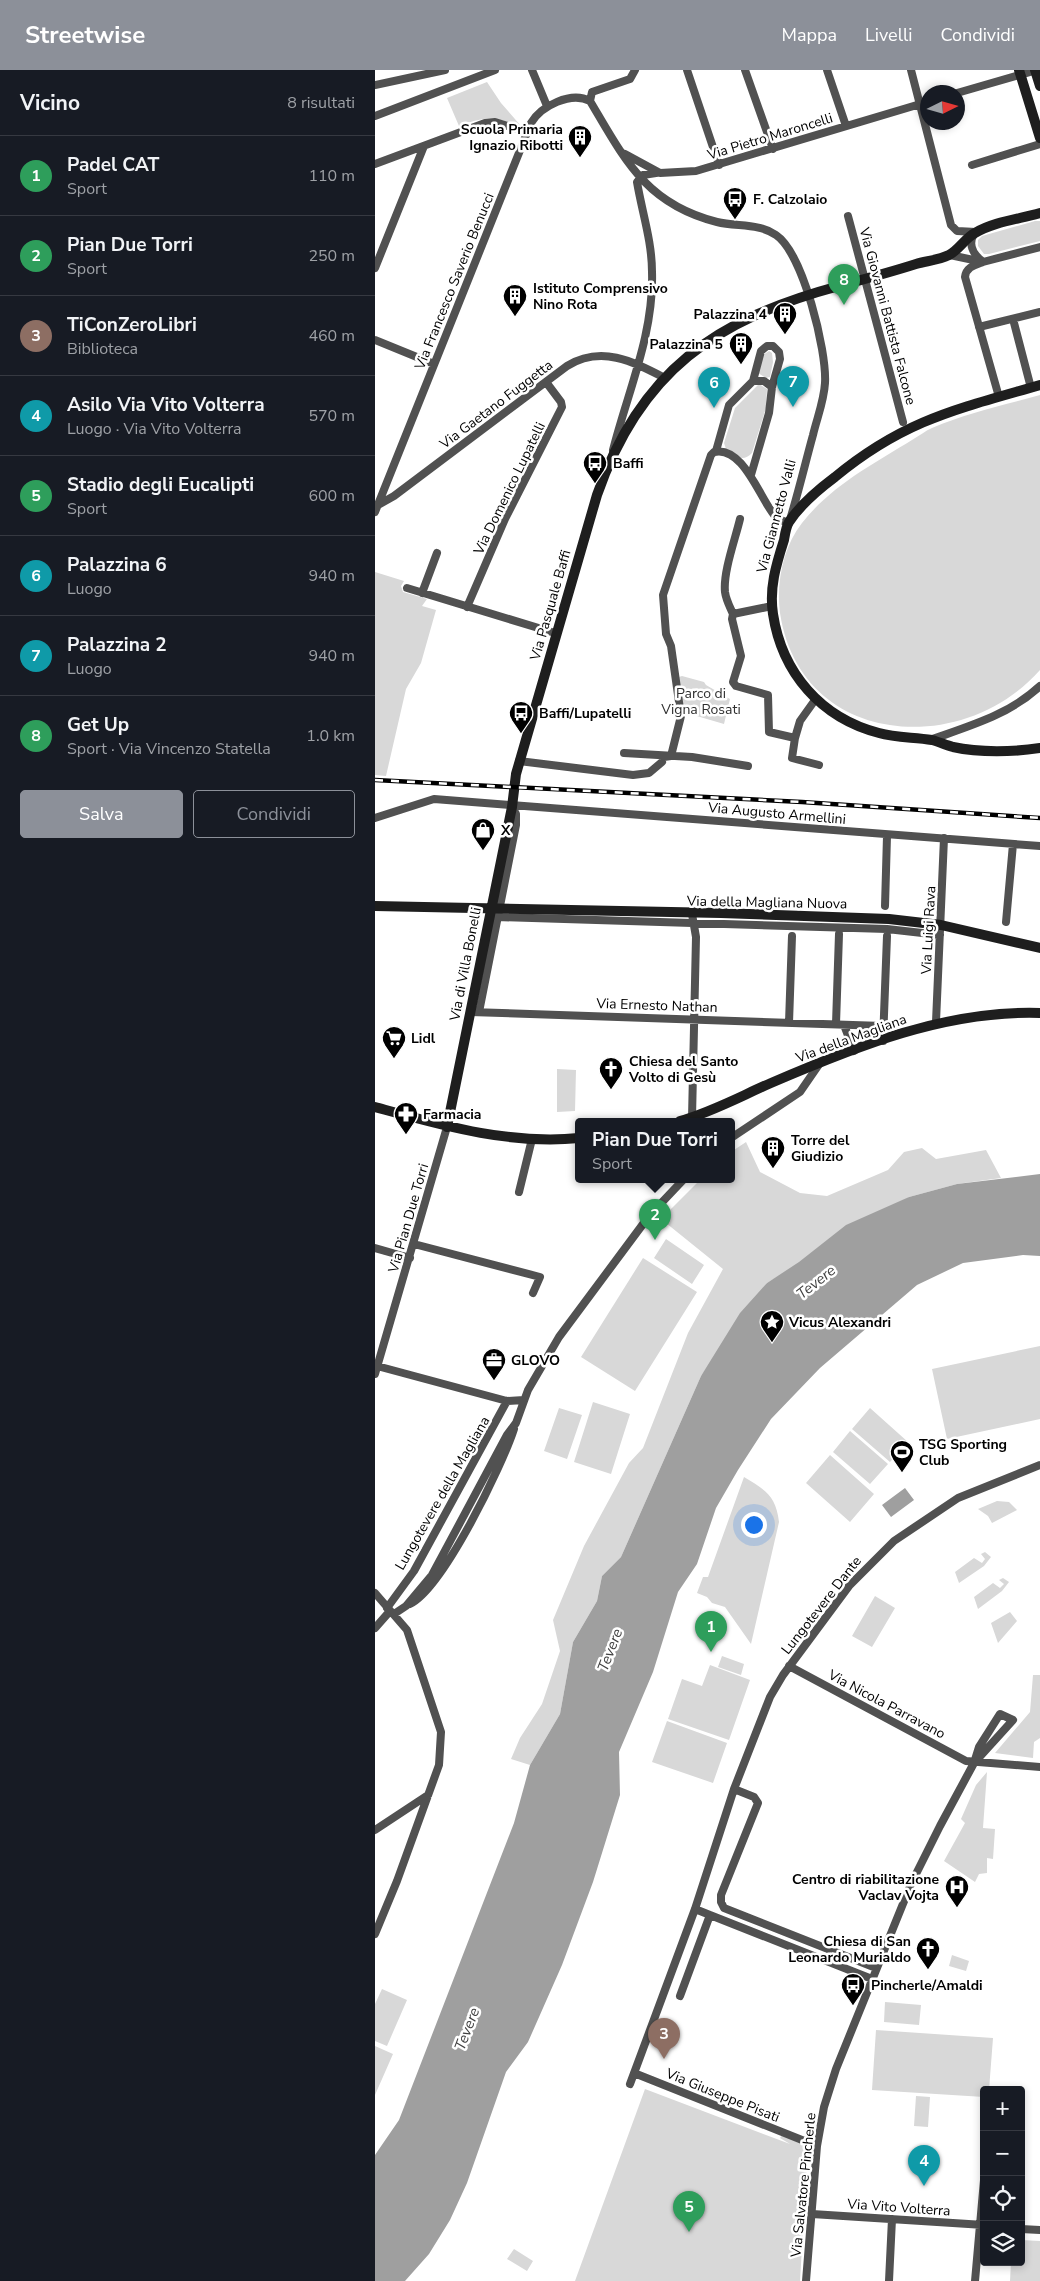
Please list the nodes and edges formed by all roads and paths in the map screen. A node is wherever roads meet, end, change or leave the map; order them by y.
1 (445, 70) edge
2 (495, 70) edge
3 (532, 70) edge
4 (635, 70) edge
5 (687, 70) edge
6 (745, 70) edge
7 (827, 70) edge
8 (911, 70) edge
9 (1036, 70) edge
10 (1020, 72) edge
11 (475, 74) edge
12 (375, 86) edge
13 (1040, 86) edge
14 (965, 90) edge
15 (591, 101) junction
16 (918, 105) junction
17 (547, 106) junction
18 (375, 116) edge
19 (846, 126) junction
20 (527, 132) junction
21 (1040, 138) edge
22 (1040, 144) edge
23 (424, 146) junction
24 (773, 148) junction
25 (622, 152) junction
26 (375, 164) edge
27 (719, 165) junction
28 (972, 165) dead end
29 (660, 173) junction
30 (640, 178) junction
31 (651, 190) junction
32 (641, 197) junction
33 (1040, 214) edge
34 (848, 216) dead end
35 (976, 232) junction
36 (1040, 247) edge
37 (950, 255) junction
38 (983, 262) junction
39 (375, 268) edge
40 (865, 279) junction
41 (808, 294) junction
42 (1040, 312) edge
43 (1013, 319) junction
44 (979, 327) junction
45 (375, 340) edge
46 (434, 364) junction
47 (638, 366) junction
48 (665, 378) junction
49 (753, 381) junction
50 (546, 382) junction
51 (1036, 386) edge
52 (772, 387) junction
53 (999, 397) junction
54 (903, 422) dead end
55 (716, 451) junction
56 (611, 459) junction
57 (751, 475) junction
58 (376, 508) edge
59 (740, 520) dead end
60 (789, 523) junction
61 (437, 553) dead end
62 (407, 588) dead end
63 (421, 593) junction
64 (772, 606) junction
65 (467, 607) junction
66 (733, 614) junction
67 (555, 633) junction
68 (1040, 686) edge
69 (815, 700) junction
70 (795, 738) junction
71 (930, 740) junction
72 (1040, 748) edge
73 (624, 753) dead end
74 (666, 758) junction
75 (519, 761) junction
76 (819, 764) dead end
77 (748, 766) dead end
78 (512, 807) junction
79 (375, 818) edge
80 (887, 836) junction
81 (944, 838) junction
82 (1013, 844) junction
83 (1040, 846) edge
84 (375, 906) edge
85 (885, 906) dead end
86 (495, 911) junction
87 (692, 914) junction
88 (1006, 922) dead end
89 (694, 924) junction
90 (940, 930) junction
91 (839, 934) dead end
92 (792, 936) dead end
93 (887, 936) dead end
94 (1040, 948) edge
95 (475, 1012) junction
96 (1040, 1013) edge
97 (694, 1019) junction
98 (789, 1022) junction
99 (936, 1022) junction
100 (840, 1025) junction
101 (883, 1026) junction
102 (883, 1041) junction
103 (853, 1051) junction
104 (820, 1063) junction
105 (375, 1106) edge
106 (692, 1118) joint
107 (447, 1127) junction
108 (735, 1135) edge
109 (575, 1138) edge
110 (532, 1139) junction
111 (680, 1183) edge
112 (519, 1192) dead end
113 (414, 1244) junction
114 (375, 1248) edge
115 (410, 1258) junction
116 (533, 1293) dead end
117 (376, 1366) edge
118 (524, 1400) junction
119 (507, 1402) junction
120 (1040, 1465) edge
121 (375, 1593) edge
122 (390, 1611) junction
123 (375, 1628) edge
124 (789, 1666) junction
125 (975, 1763) junction
126 (1040, 1767) edge
127 (734, 1789) junction
128 (428, 1795) junction
129 (375, 1830) edge
130 (695, 1909) junction
131 (711, 1915) junction
132 (375, 1934) edge
133 (805, 1940) junction
134 (801, 1950) junction
135 (876, 1968) junction
136 (872, 1979) junction
137 (679, 1996) dead end
138 (634, 2073) junction
139 (629, 2084) dead end
140 (817, 2146) junction
141 (812, 2214) junction
142 (892, 2219) junction
143 (980, 2225) edge
144 (1025, 2229) edge
145 (1040, 2230) edge
146 (980, 2241) edge
147 (806, 2281) edge
148 (889, 2281) edge
149 (975, 2281) edge

1 - 12 street
2 - 11 street
3 - 17 street
4 - 15 street
5 - 27 street
6 - 24 street
7 - 19 street
8 - 16 street
9 - 10 street
9 - 13 street
10 - 14 street
10 - 21 street
11 - 18 street
15 - 17 street
15 - 25 street, Via Giannetto Valli
16 - 19 street, Via Pietro Maroncelli
16 - 35 street
17 - 20 street, Via Francesco Saverio Benucci
19 - 24 street, Via Pietro Maroncelli
20 - 23 street
20 - 46 street, Via Francesco Saverio Benucci
22 - 28 street
23 - 26 street
23 - 39 street
24 - 27 street, Via Pietro Maroncelli
25 - 29 street
25 - 30 street, Via Giannetto Valli
27 - 29 street, Via Pietro Maroncelli
29 - 30 street, Via Pietro Maroncelli
30 - 31 street, Via Giannetto Valli
30 - 32 street
31 - 32 street
31 - 41 street, Via Giannetto Valli
32 - 47 street
33 - 35 street
34 - 40 street, Via Giovanni Battista Falcone
35 - 37 street
35 - 38 street
36 - 38 street
37 - 38 street
37 - 40 street, Via Pasquale Baffi
38 - 44 street
40 - 41 street, Via Pasquale Baffi
40 - 54 street, Via Giovanni Battista Falcone
41 - 48 street, Via Pasquale Baffi
41 - 60 street, Via Giannetto Valli
42 - 43 street
43 - 44 street
43 - 51 street
44 - 53 street
45 - 46 street
46 - 58 street, Via Francesco Saverio Benucci
47 - 48 street, Via Gaetano Fuggetta
47 - 50 street, Via Gaetano Fuggetta
47 - 56 street
48 - 56 street, Via Pasquale Baffi
49 - 52 street
49 - 52 street
49 - 55 street
50 - 58 street, Via Gaetano Fuggetta
50 - 65 street, Via Domenico Lupatelli
51 - 53 street
52 - 57 street
53 - 60 street
55 - 57 street
55 - 74 street
56 - 67 street, Via Pasquale Baffi
57 - 60 street
59 - 66 street
60 - 64 street, Via Giannetto Valli
61 - 63 street
62 - 63 street
63 - 65 street
64 - 66 street
64 - 69 street, Via Giannetto Valli
65 - 67 street
66 - 70 street
67 - 75 street, Via Pasquale Baffi
68 - 71 street, Via Giannetto Valli
69 - 70 street
69 - 71 street, Via Giannetto Valli
70 - 76 street
71 - 72 street
73 - 74 street
74 - 75 street
74 - 77 street
75 - 78 street, Via di Villa Bonelli
78 - 79 street, Via Augusto Armellini
78 - 80 street, Via Augusto Armellini
78 - 86 street, Via di Villa Bonelli
80 - 81 street, Via Augusto Armellini
80 - 85 street
81 - 82 street, Via Augusto Armellini
81 - 90 street, Via Luigi Rava
82 - 83 street, Via Augusto Armellini
82 - 88 street
84 - 86 street, Via della Magliana Nuova
86 - 87 street, Via della Magliana Nuova
86 - 89 street, Via della Magliana Nuova
86 - 95 street, Via di Villa Bonelli
87 - 89 street
87 - 90 street, Via della Magliana Nuova
89 - 90 street, Via della Magliana Nuova
89 - 97 street
90 - 94 street, Via della Magliana Nuova
90 - 99 street, Via Luigi Rava
91 - 100 street
92 - 98 street
93 - 101 street
95 - 97 street, Via Ernesto Nathan
95 - 107 street, Via di Villa Bonelli
96 - 99 street, Via della Magliana
97 - 98 street, Via Ernesto Nathan
97 - 106 street
98 - 100 street, Via Ernesto Nathan
99 - 102 street, Via della Magliana
100 - 101 street, Via Ernesto Nathan
100 - 103 street
101 - 102 street
102 - 103 street, Via della Magliana
103 - 104 street, Via della Magliana
104 - 106 street, Via della Magliana
104 - 108 street
105 - 107 street
107 - 110 street
107 - 113 street, Via Pian Due Torri
109 - 110 street
110 - 112 street
111 - 118 street, Lungotevere della Magliana
113 - 115 street, Via Pian Due Torri
113 - 116 street
114 - 115 street
115 - 117 street, Via Pian Due Torri
117 - 119 street
118 - 119 street
118 - 122 street, Lungotevere della Magliana
119 - 122 street, Lungotevere della Magliana
120 - 124 street, Lungotevere Dante
121 - 122 street
122 - 123 street, Lungotevere della Magliana
122 - 128 street
124 - 125 street, Via Nicola Parravano
124 - 127 street, Lungotevere Dante
125 - 125 street
125 - 126 street
125 - 135 street, Via Salvatore Pincherle
127 - 130 street, Lungotevere Dante
127 - 133 street
128 - 129 street
128 - 132 street
130 - 131 street
130 - 138 street, Lungotevere Dante
131 - 134 street
131 - 137 street
133 - 134 street
133 - 135 street
134 - 136 street
135 - 136 street, Via Salvatore Pincherle
136 - 140 street, Via Salvatore Pincherle
138 - 139 street, Lungotevere Dante
138 - 140 street, Via Giuseppe Pisati
140 - 141 street, Via Salvatore Pincherle
141 - 142 street, Via Vito Volterra
141 - 147 street, Via Salvatore Pincherle
142 - 143 street, Via Vito Volterra
142 - 148 street
144 - 145 street
146 - 149 street

